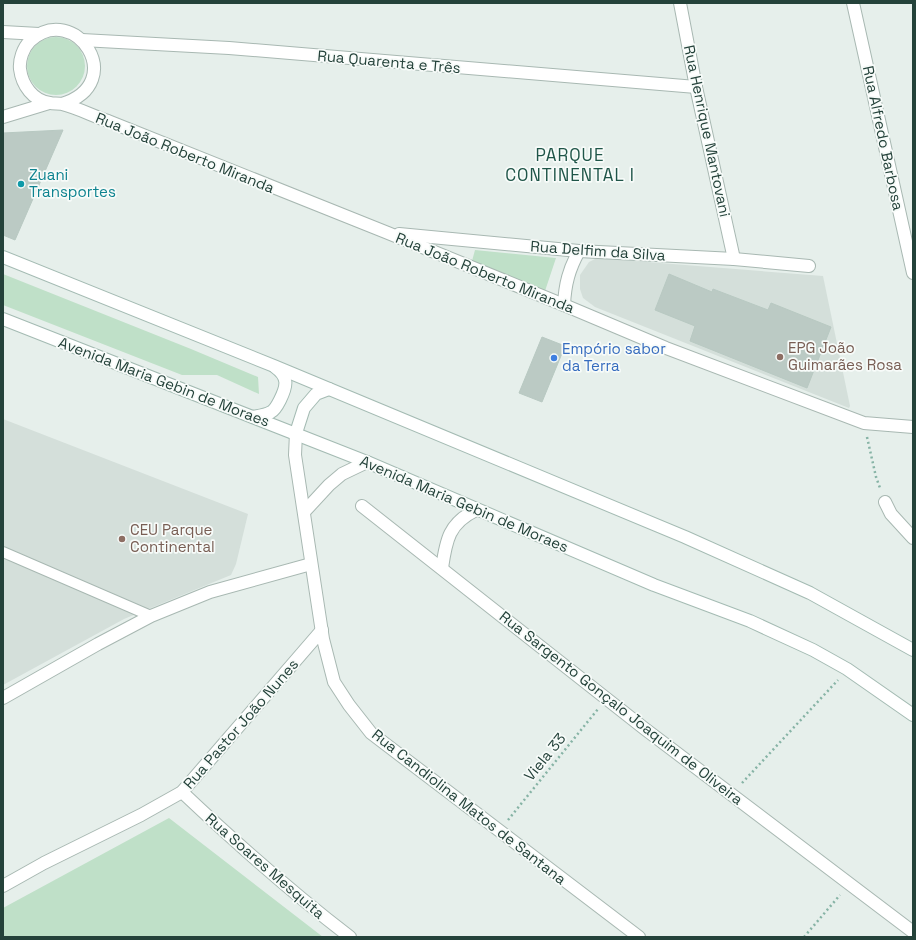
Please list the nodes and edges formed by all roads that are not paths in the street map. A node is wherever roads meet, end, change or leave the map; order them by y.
1 (680, 3) edge
2 (853, 3) edge
3 (3, 32) edge
4 (39, 34) junction
5 (82, 40) junction
6 (696, 87) junction
7 (49, 103) junction
8 (62, 104) junction
9 (3, 117) edge
10 (388, 233) junction
11 (579, 250) junction
12 (3, 257) edge
13 (734, 259) junction
14 (809, 266) dead end
15 (913, 273) edge
16 (564, 305) junction
17 (3, 319) edge
18 (274, 366) junction
19 (329, 389) junction
20 (253, 417) junction
21 (913, 427) edge
22 (296, 433) junction
23 (367, 462) junction
24 (885, 502) road end
25 (362, 506) dead end
26 (476, 510) junction
27 (304, 512) junction
28 (913, 538) edge
29 (3, 552) edge
30 (311, 564) junction
31 (442, 568) junction
32 (151, 616) junction
33 (322, 630) junction
34 (913, 648) edge
35 (3, 698) edge
36 (913, 715) edge
37 (182, 792) junction
38 (3, 886) edge
39 (913, 932) edge
40 (350, 937) edge
41 (639, 937) edge

1 - 6 street, Rua Henrique Mantovani
2 - 15 street, Rua Alfredo Barbosa
3 - 4 street
4 - 5 street
4 - 7 street
5 - 6 street, Rua Quarenta e Três
5 - 8 street
6 - 13 street, Rua Henrique Mantovani
7 - 8 street
7 - 9 street
8 - 10 street, Rua João Roberto Miranda
10 - 11 street, Rua Delfim da Silva
10 - 16 street, Rua João Roberto Miranda
11 - 13 street, Rua Delfim da Silva
11 - 16 street
12 - 18 street
13 - 14 street, Rua Delfim da Silva
16 - 21 street, Rua João Roberto Miranda
17 - 20 street, Avenida Maria Gebin de Moraes
18 - 19 street
18 - 20 street
19 - 22 street, Rua Candiolina Matos de Santana
19 - 34 street
20 - 22 street, Avenida Maria Gebin de Moraes
22 - 23 street, Avenida Maria Gebin de Moraes
22 - 27 street, Rua Candiolina Matos de Santana
23 - 26 street, Avenida Maria Gebin de Moraes
23 - 27 street
24 - 28 street
25 - 31 street, Rua Sargento Gonçalo Joaquim de Oliveira
26 - 31 street
26 - 36 street, Avenida Maria Gebin de Moraes
27 - 30 street, Rua Candiolina Matos de Santana
29 - 32 lane
30 - 32 street
30 - 33 street, Rua Candiolina Matos de Santana
31 - 39 street, Rua Sargento Gonçalo Joaquim de Oliveira
32 - 35 street
33 - 37 street, Rua Pastor João Nunes
33 - 41 street, Rua Candiolina Matos de Santana
37 - 38 street, Rua Pastor João Nunes
37 - 40 street, Rua Soares Mesquita

